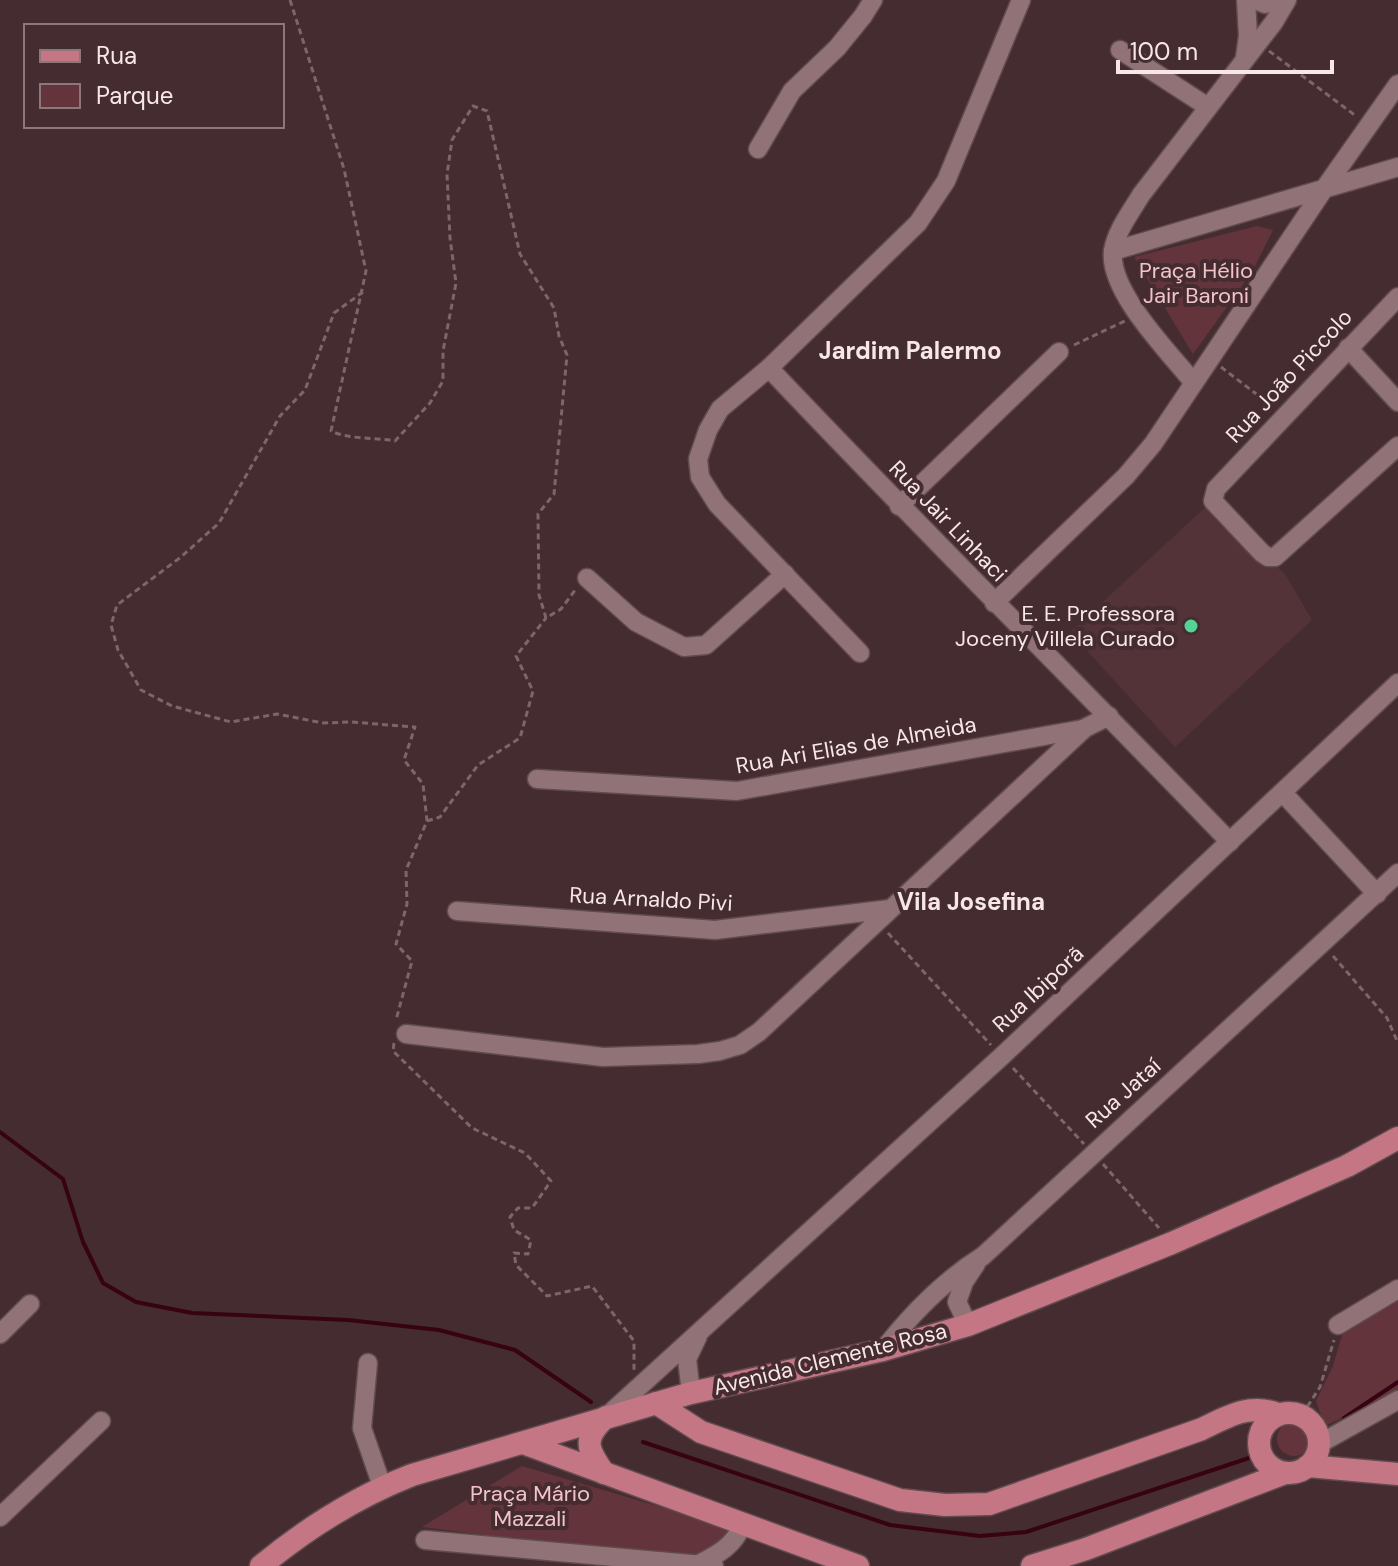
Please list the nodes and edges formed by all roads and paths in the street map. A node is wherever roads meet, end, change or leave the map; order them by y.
1 (290, 0) edge
2 (873, 0) edge
3 (1021, 0) edge
4 (1246, 0) edge
5 (1255, 0) edge
6 (1277, 0) edge
7 (1287, 0) edge
8 (1258, 43) junction
9 (1120, 50) dead end
10 (1244, 58) junction
11 (1398, 84) edge
12 (1208, 107) junction
13 (1369, 126) junction
14 (758, 149) dead end
15 (1398, 167) edge
16 (1324, 189) junction
17 (1113, 251) junction
18 (363, 292) junction
19 (1398, 297) edge
20 (1139, 315) junction
21 (1348, 348) junction
22 (1059, 352) joint
23 (1210, 358) junction
24 (769, 368) junction
25 (1193, 382) junction
26 (1398, 402) edge
27 (1285, 416) junction
28 (1398, 446) edge
29 (899, 506) junction
30 (785, 574) junction
31 (587, 578) joint
32 (994, 603) junction
33 (546, 618) junction
34 (860, 653) dead end
35 (1398, 683) edge
36 (1109, 716) junction
37 (1085, 728) junction
38 (537, 779) dead end
39 (1283, 793) junction
40 (427, 821) junction
41 (1230, 842) junction
42 (1398, 873) edge
43 (1377, 894) junction
44 (457, 911) dead end
45 (884, 915) junction
46 (1322, 944) junction
47 (399, 1031) junction
48 (1398, 1043) edge
49 (1002, 1056) junction
50 (1398, 1138) edge
51 (1093, 1153) junction
52 (1172, 1243) junction
53 (983, 1256) junction
54 (1398, 1289) edge
55 (30, 1304) dead end
56 (706, 1324) junction
57 (968, 1325) junction
58 (1338, 1325) joint
59 (0, 1334) edge
60 (883, 1350) junction
61 (368, 1363) dead end
62 (634, 1391) junction
63 (691, 1393) junction
64 (1398, 1400) edge
65 (656, 1403) junction
66 (1278, 1414) junction
67 (1302, 1415) junction
68 (606, 1417) junction
69 (101, 1421) dead end
70 (1202, 1429) junction
71 (1259, 1439) junction
72 (523, 1443) junction
73 (1319, 1444) junction
74 (1308, 1466) junction
75 (604, 1473) junction
76 (1285, 1473) junction
77 (1398, 1474) edge
78 (382, 1486) junction
79 (0, 1517) edge
80 (742, 1525) junction
81 (425, 1540) dead end
82 (1088, 1557) edge
83 (706, 1565) edge
84 (261, 1566) edge
85 (858, 1566) edge
86 (1032, 1566) edge

1 - 18 path
2 - 14 street
3 - 24 street
4 - 10 street
5 - 6 street
7 - 8 street
8 - 10 street
8 - 13 path
9 - 12 street
10 - 12 street
11 - 13 street
12 - 17 street
13 - 16 street
15 - 16 street
16 - 17 street
16 - 23 street
17 - 20 street
18 - 33 path
18 - 40 path
19 - 21 street, Rua João Piccolo
20 - 22 path
20 - 25 street
21 - 26 street
21 - 27 street, Rua João Piccolo
22 - 29 street
23 - 25 street
23 - 27 path
24 - 29 street, Rua Jair Linhaci
24 - 30 street
25 - 32 street
27 - 28 street, Rua João Piccolo
29 - 32 street, Rua Jair Linhaci
30 - 31 street
30 - 34 street
31 - 33 path
32 - 36 street, Rua Jair Linhaci
33 - 40 path
35 - 39 street, Rua Ibiporã
36 - 37 street
36 - 41 street, Rua Jair Linhaci
37 - 38 street, Rua Ari Elias de Almeida
37 - 45 street
39 - 41 street, Rua Ibiporã
39 - 43 street
40 - 47 path
41 - 49 street, Rua Ibiporã
42 - 43 street, Rua Jataí
43 - 46 street, Rua Jataí
44 - 45 street, Rua Arnaldo Pivi
45 - 47 street
45 - 49 path
46 - 48 path
46 - 51 street, Rua Jataí
47 - 62 path
49 - 51 path
49 - 56 street, Rua Ibiporã
50 - 52 main road, Avenida Clemente Rosa
51 - 52 path
51 - 53 street, Rua Jataí
52 - 57 main road, Avenida Clemente Rosa
53 - 57 street
53 - 60 street, Rua Jataí
54 - 58 street
55 - 59 street
56 - 62 street, Rua Ibiporã
56 - 63 street, Rua Ibiporã
57 - 60 main road, Avenida Clemente Rosa
58 - 67 path
60 - 63 main road, Avenida Clemente Rosa
61 - 78 street
62 - 68 street, Rua Ibiporã
63 - 65 main road, Avenida Clemente Rosa
64 - 73 street
65 - 68 main road, Avenida Clemente Rosa
65 - 70 main road
66 - 67 main road
66 - 70 main road
66 - 71 main road
67 - 73 main road
68 - 72 main road, Avenida Clemente Rosa
68 - 75 main road
69 - 79 street
70 - 71 main road
71 - 76 main road
72 - 75 main road
72 - 78 main road, Avenida Clemente Rosa
73 - 74 main road
74 - 76 main road
74 - 77 main road
75 - 80 main road
76 - 82 main road
78 - 84 main road, Avenida Clemente Rosa
80 - 83 street
80 - 85 main road
81 - 83 street
82 - 86 main road

